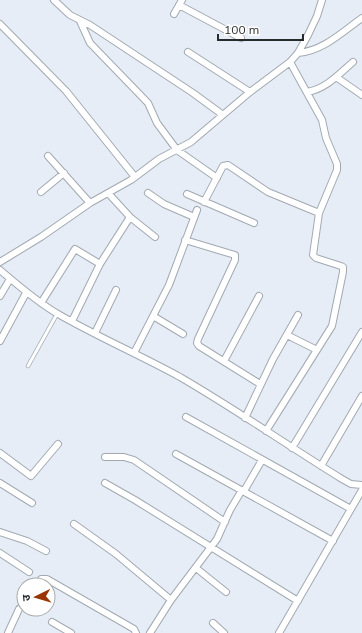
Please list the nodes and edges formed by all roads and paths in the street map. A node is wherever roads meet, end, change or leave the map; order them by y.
1 (54, 0) edge
2 (322, 0) edge
3 (181, 2) edge
4 (174, 14) dead end
5 (362, 18) edge
6 (80, 20) junction
7 (0, 24) edge
8 (241, 38) dead end
9 (188, 52) dead end
10 (298, 53) junction
11 (290, 62) junction
12 (353, 62) dead end
13 (336, 77) junction
14 (250, 92) junction
15 (307, 92) junction
16 (362, 95) edge
17 (223, 115) junction
18 (177, 150) junction
19 (48, 156) dead end
20 (64, 173) junction
21 (136, 177) junction
22 (217, 178) junction
23 (41, 192) dead end
24 (148, 193) dead end
25 (108, 194) junction
26 (187, 194) dead end
27 (204, 202) junction
28 (90, 203) junction
29 (197, 210) dead end
30 (319, 213) junction
31 (130, 217) junction
32 (194, 217) junction
33 (254, 223) dead end
34 (155, 237) dead end
35 (185, 240) junction
36 (0, 262) edge
37 (100, 264) junction
38 (0, 270) edge
39 (10, 279) junction
40 (116, 290) dead end
41 (26, 293) junction
42 (0, 296) edge
43 (259, 296) dead end
44 (41, 303) junction
45 (57, 314) junction
46 (298, 315) dead end
47 (153, 316) junction
48 (72, 321) junction
49 (362, 332) edge
50 (96, 333) junction
51 (183, 334) dead end
52 (286, 335) junction
53 (0, 341) edge
54 (317, 350) junction
55 (134, 353) junction
56 (224, 361) junction
57 (28, 366) dead end
58 (260, 384) junction
59 (362, 396) edge
60 (186, 418) dead end
61 (245, 418) junction
62 (266, 431) junction
63 (58, 444) dead end
64 (292, 448) junction
65 (0, 453) edge
66 (176, 454) dead end
67 (105, 457) dead end
68 (262, 460) junction
69 (321, 466) junction
70 (0, 483) edge
71 (105, 483) dead end
72 (362, 485) edge
73 (362, 490) edge
74 (243, 491) junction
75 (32, 504) dead end
76 (351, 509) junction
77 (225, 522) junction
78 (74, 524) dead end
79 (0, 532) edge
80 (333, 541) junction
81 (211, 547) junction
82 (46, 551) dead end
83 (0, 553) edge
84 (196, 568) junction
85 (29, 572) dead end
86 (56, 585) edge
87 (226, 592) dead end
88 (171, 600) junction
89 (298, 601) junction
90 (16, 617) edge
91 (52, 622) dead end
92 (213, 623) dead end
93 (10, 632) edge
94 (71, 633) edge
95 (136, 633) edge
96 (150, 633) edge
97 (224, 633) edge
98 (279, 633) edge

1 - 6 street
2 - 10 street
3 - 4 street
3 - 8 street
5 - 10 street
6 - 17 street
6 - 18 street
7 - 21 street
9 - 14 street
10 - 11 street
11 - 14 street
11 - 15 street
12 - 13 street
13 - 15 street
13 - 16 street
14 - 17 street
15 - 30 street
17 - 18 street
18 - 21 street
18 - 22 street
19 - 20 street
20 - 23 street
20 - 28 street
21 - 25 street
22 - 27 street
22 - 30 street
24 - 32 street
25 - 28 street
25 - 31 street
26 - 27 street
27 - 33 street
28 - 36 street
29 - 32 street
30 - 54 street
31 - 34 street
31 - 37 street
32 - 35 street
35 - 47 street
35 - 56 street
37 - 44 street
37 - 48 street
38 - 39 street
39 - 41 street
39 - 42 street
40 - 50 street
41 - 44 street
41 - 53 street
43 - 56 street
44 - 45 street
45 - 48 street
45 - 57 lane
46 - 52 street
47 - 51 street
47 - 55 street
48 - 50 street
49 - 64 street
50 - 55 street
52 - 54 street
52 - 58 street
54 - 62 street
55 - 61 street
56 - 58 street
58 - 61 street
59 - 69 street
60 - 68 street
61 - 62 street
62 - 64 street
63 - 65 street
64 - 69 street
66 - 74 street
67 - 77 street
68 - 74 street
68 - 76 street
69 - 72 street
70 - 75 street
71 - 81 street
73 - 76 street
74 - 77 street
74 - 80 street
76 - 80 street
77 - 81 street
78 - 88 street
79 - 82 street
80 - 89 street
81 - 84 street
81 - 89 street
83 - 85 street
84 - 87 street
84 - 88 street
86 - 95 street
88 - 96 street
89 - 98 street
90 - 93 street
91 - 94 street
92 - 97 street

